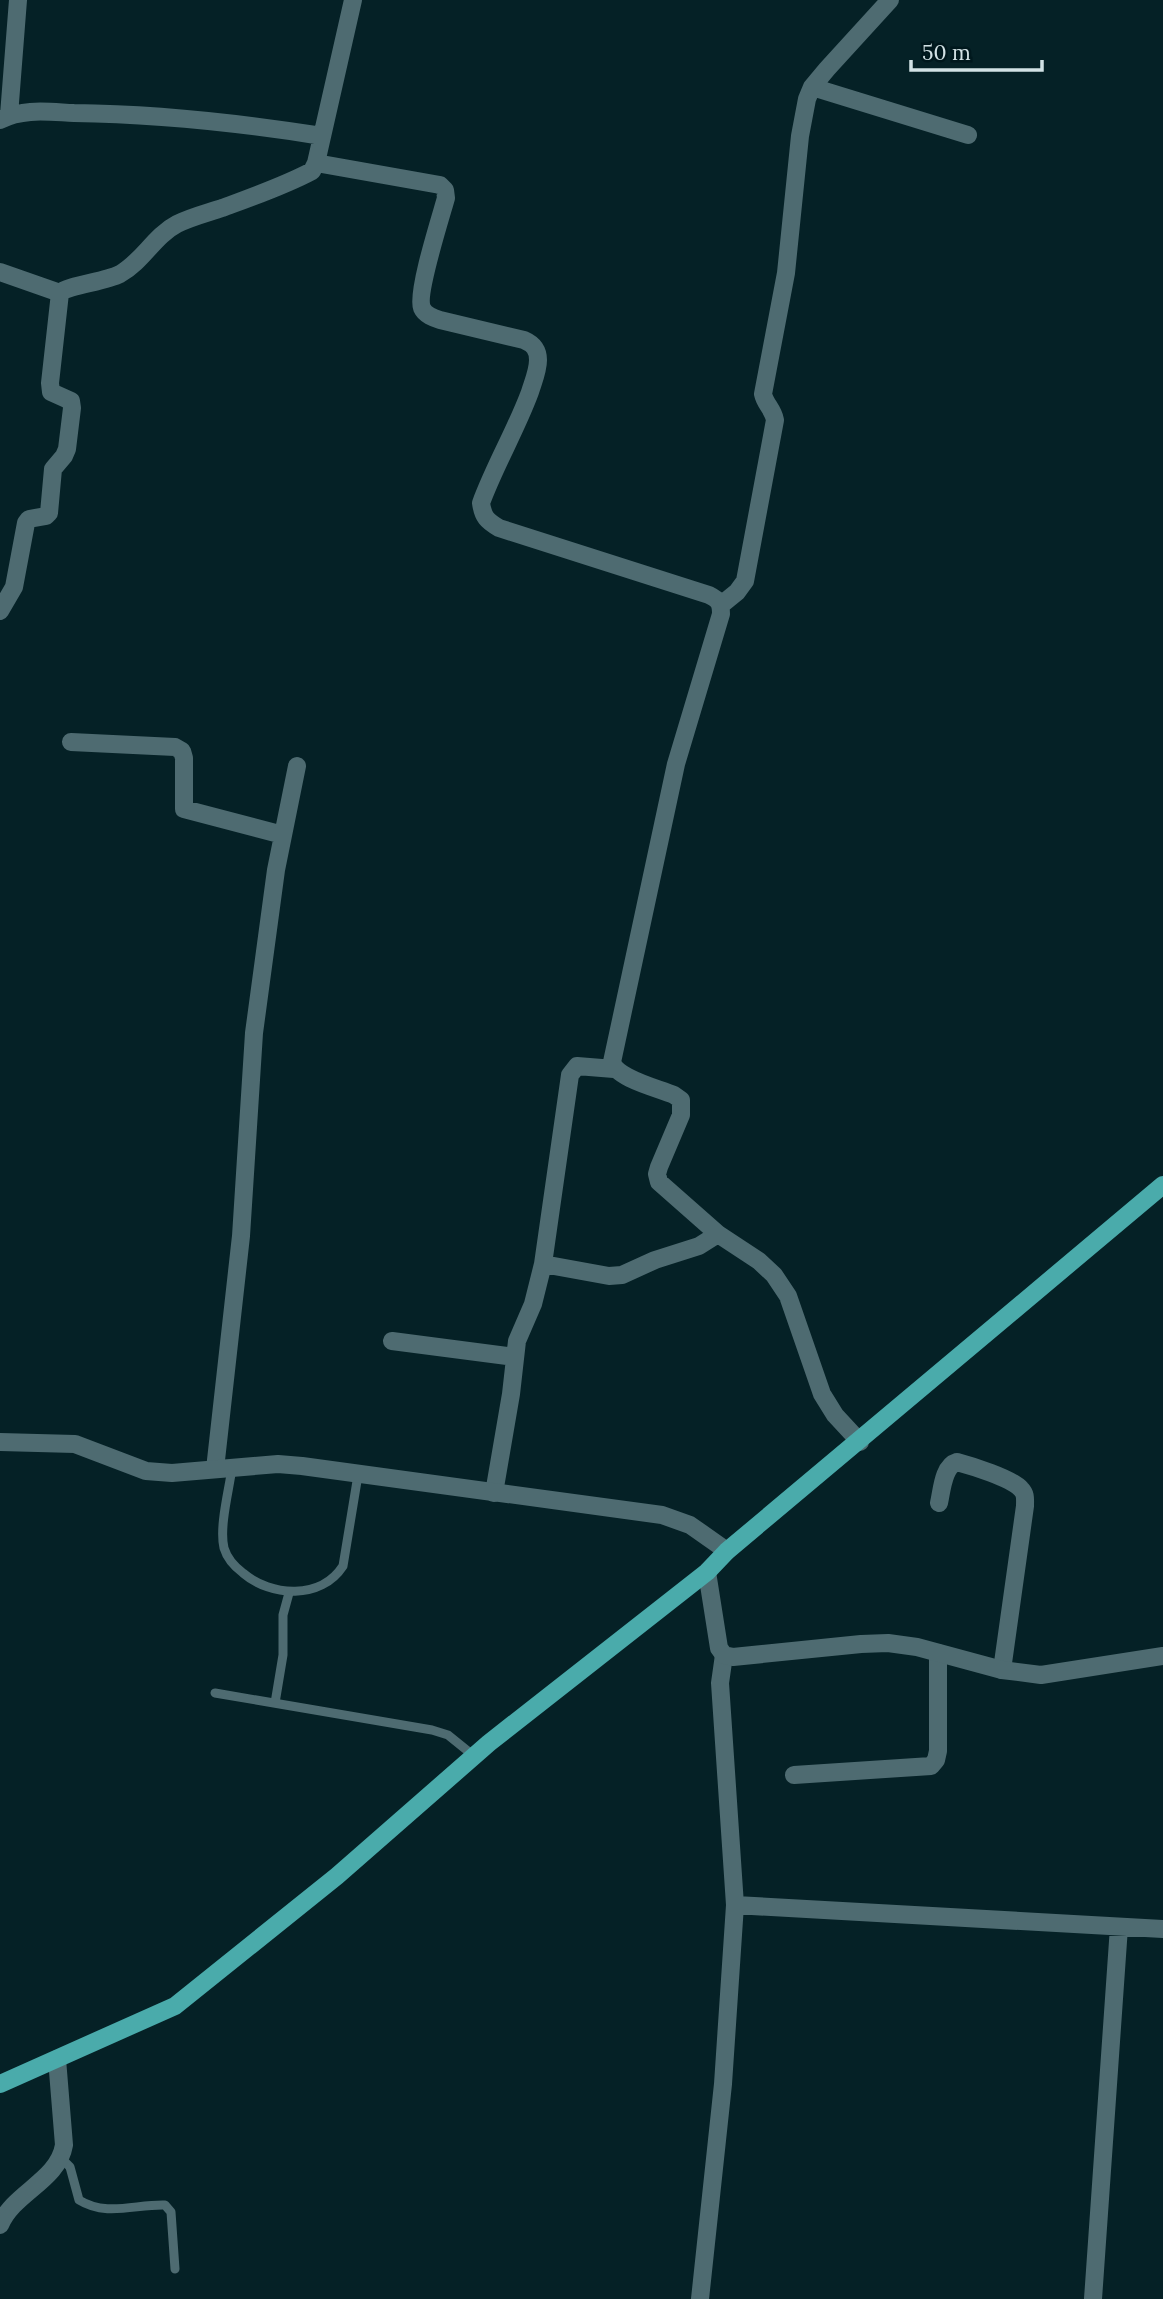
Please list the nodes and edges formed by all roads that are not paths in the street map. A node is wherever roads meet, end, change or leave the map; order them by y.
1 (18, 0) edge
2 (353, 0) edge
3 (890, 0) edge
4 (812, 87) junction
5 (4, 117) edge
6 (968, 135) dead end
7 (323, 136) junction
8 (317, 163) junction
9 (0, 272) edge
10 (60, 293) junction
11 (721, 604) junction
12 (0, 611) edge
13 (71, 742) dead end
14 (298, 766) dead end
15 (283, 835) junction
16 (614, 1069) junction
17 (1163, 1185) edge
18 (718, 1234) junction
19 (543, 1264) junction
20 (392, 1341) dead end
21 (515, 1357) junction
22 (0, 1442) edge
23 (860, 1442) junction
24 (223, 1468) junction
25 (358, 1475) junction
26 (494, 1493) junction
27 (939, 1503) dead end
28 (727, 1551) junction
29 (707, 1572) junction
30 (289, 1593) junction
31 (938, 1653) junction
32 (724, 1655) junction
33 (1163, 1656) edge
34 (1002, 1670) junction
35 (215, 1693) dead end
36 (275, 1703) junction
37 (474, 1756) junction
38 (794, 1775) dead end
39 (735, 1905) junction
40 (1119, 1927) junction
41 (1163, 1929) edge
42 (57, 2059) junction
43 (0, 2084) edge
44 (61, 2159) junction
45 (0, 2225) edge
46 (176, 2269) dead end
47 (700, 2299) edge
48 (1093, 2299) edge

1 - 5 street
2 - 7 street
3 - 4 street
4 - 6 street
4 - 11 street
5 - 7 street
7 - 8 street
8 - 10 street
8 - 11 street
9 - 10 street
10 - 12 street
11 - 16 street
13 - 15 street
14 - 15 street
15 - 24 street
16 - 18 street
16 - 19 street
17 - 23 main road
18 - 19 street
18 - 23 street
19 - 21 street
20 - 21 street
21 - 26 street
22 - 24 street
23 - 28 main road
24 - 25 street
24 - 30 lane
25 - 26 street
25 - 30 lane
26 - 28 street
27 - 34 street
28 - 29 main road
29 - 32 street
29 - 37 main road
30 - 36 lane
31 - 32 street
31 - 34 street
31 - 38 street
32 - 39 street
33 - 34 street
35 - 36 lane
36 - 37 lane
37 - 42 main road
39 - 40 street
39 - 47 street
40 - 41 street
40 - 48 street
42 - 43 main road
42 - 44 street
44 - 45 street
44 - 46 lane

